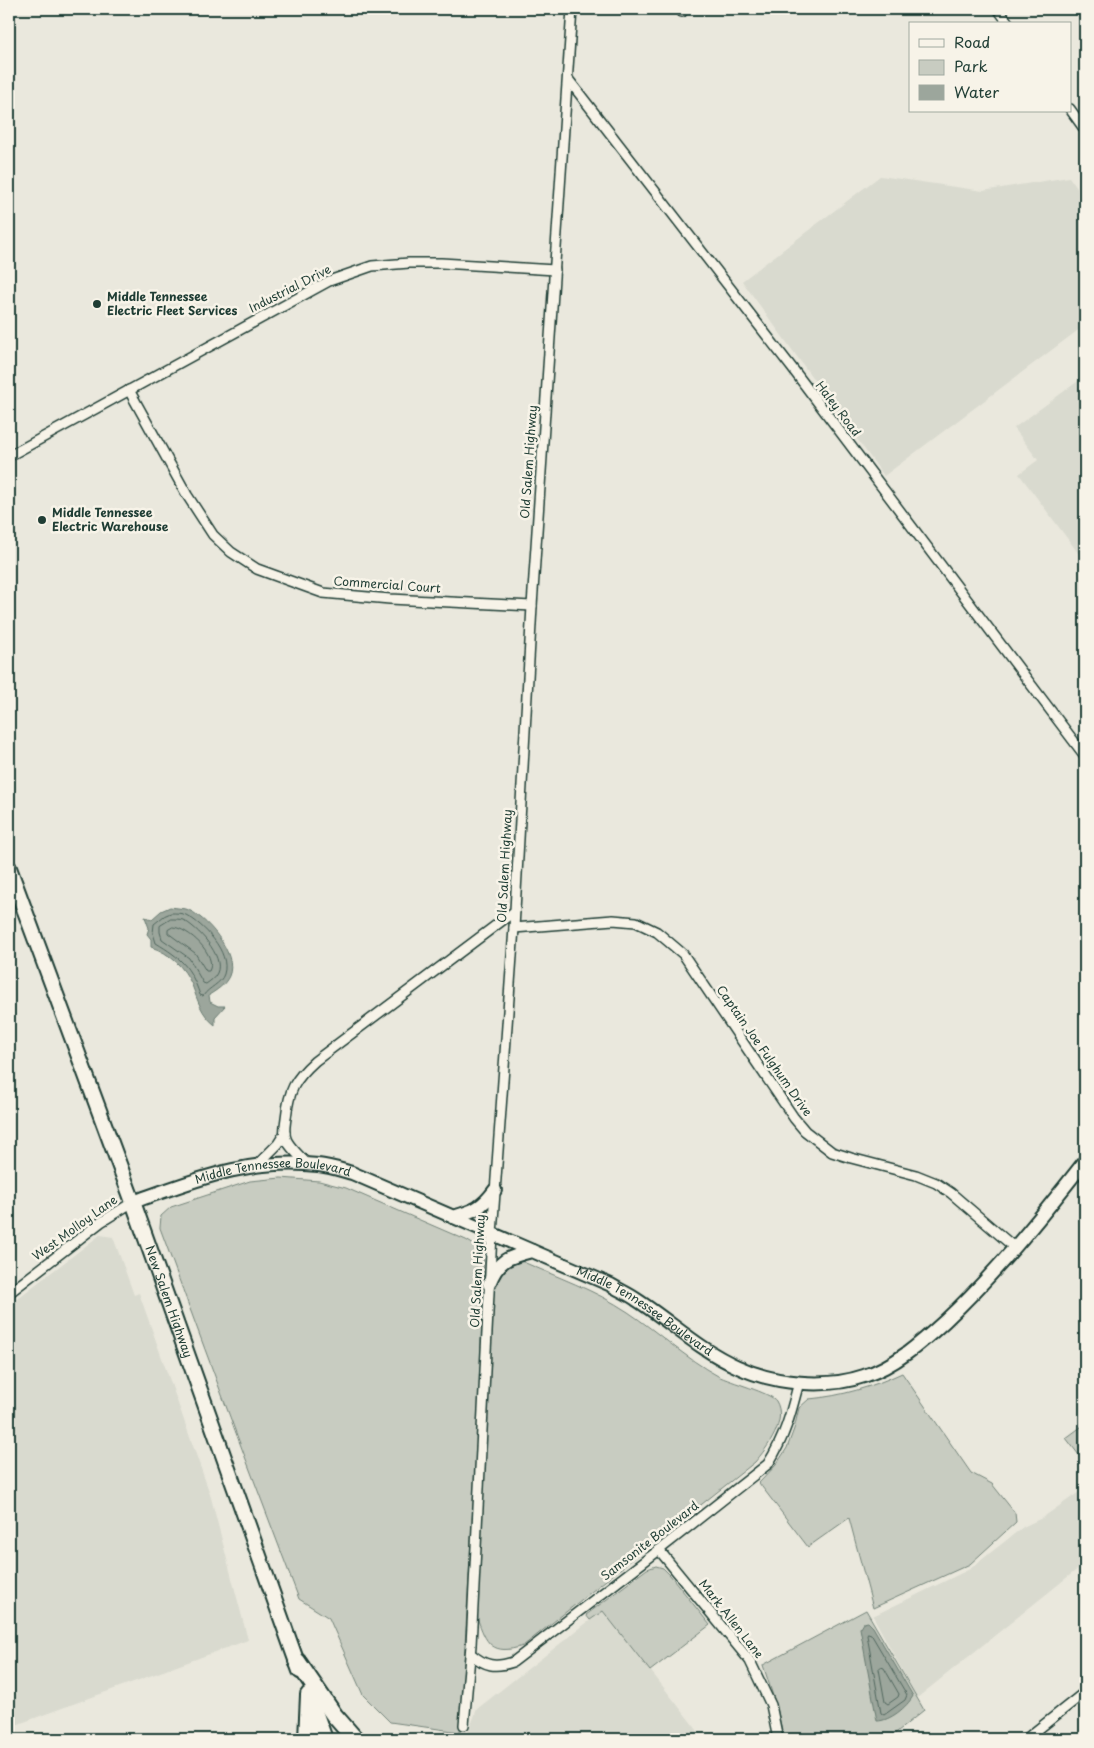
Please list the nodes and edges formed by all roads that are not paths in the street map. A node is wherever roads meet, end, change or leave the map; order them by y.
1 (572, 9) edge
2 (998, 9) edge
3 (1008, 22) edge
4 (568, 79) junction
5 (1072, 112) edge
6 (1085, 130) edge
7 (555, 270) junction
8 (129, 390) junction
9 (9, 456) edge
10 (532, 606) junction
11 (1085, 756) edge
12 (9, 868) edge
13 (515, 911) junction
14 (514, 928) junction
15 (285, 1133) junction
16 (1085, 1162) edge
17 (308, 1164) junction
18 (257, 1165) junction
19 (495, 1190) junction
20 (133, 1202) junction
21 (454, 1217) junction
22 (492, 1234) junction
23 (1015, 1248) junction
24 (532, 1251) junction
25 (489, 1284) junction
26 (9, 1292) edge
27 (799, 1382) junction
28 (659, 1550) junction
29 (471, 1654) junction
30 (296, 1661) junction
31 (1085, 1692) edge
32 (309, 1695) junction
33 (464, 1726) dead end
34 (307, 1739) edge
35 (325, 1739) edge
36 (355, 1739) edge
37 (778, 1739) edge
38 (1026, 1739) edge

1 - 4 street, Old Salem Highway
2 - 3 street
4 - 7 street, Old Salem Highway
4 - 11 street, Haley Road
5 - 6 street
7 - 8 street, Industrial Drive
7 - 10 street, Old Salem Highway
8 - 9 street, Industrial Drive
8 - 10 street, Commercial Court
10 - 13 street, Old Salem Highway
12 - 20 main road, New Salem Highway
13 - 14 street, Old Salem Highway
13 - 15 street
14 - 19 street, Old Salem Highway
14 - 23 street, Captain Joe Fulghum Drive
15 - 17 street
15 - 18 street
16 - 23 main road, Middle Tennessee Boulevard
17 - 18 main road, Middle Tennessee Boulevard
17 - 21 main road, Middle Tennessee Boulevard
18 - 20 main road, Middle Tennessee Boulevard
19 - 21 main road
19 - 22 street, Old Salem Highway
20 - 26 street, West Molloy Lane
20 - 30 main road, New Salem Highway
21 - 22 main road, Middle Tennessee Boulevard
22 - 24 main road, Middle Tennessee Boulevard
22 - 25 street, Old Salem Highway
23 - 27 main road, Middle Tennessee Boulevard
24 - 25 main road
24 - 27 main road, Middle Tennessee Boulevard
25 - 29 street, Old Salem Highway
27 - 28 street, Samsonite Boulevard
28 - 29 street, Samsonite Boulevard
28 - 37 street, Mark Allen Lane
29 - 33 street, Old Salem Highway
30 - 32 main road, New Salem Highway
30 - 36 highway
31 - 38 street
32 - 34 highway
32 - 35 main road, New Salem Highway

